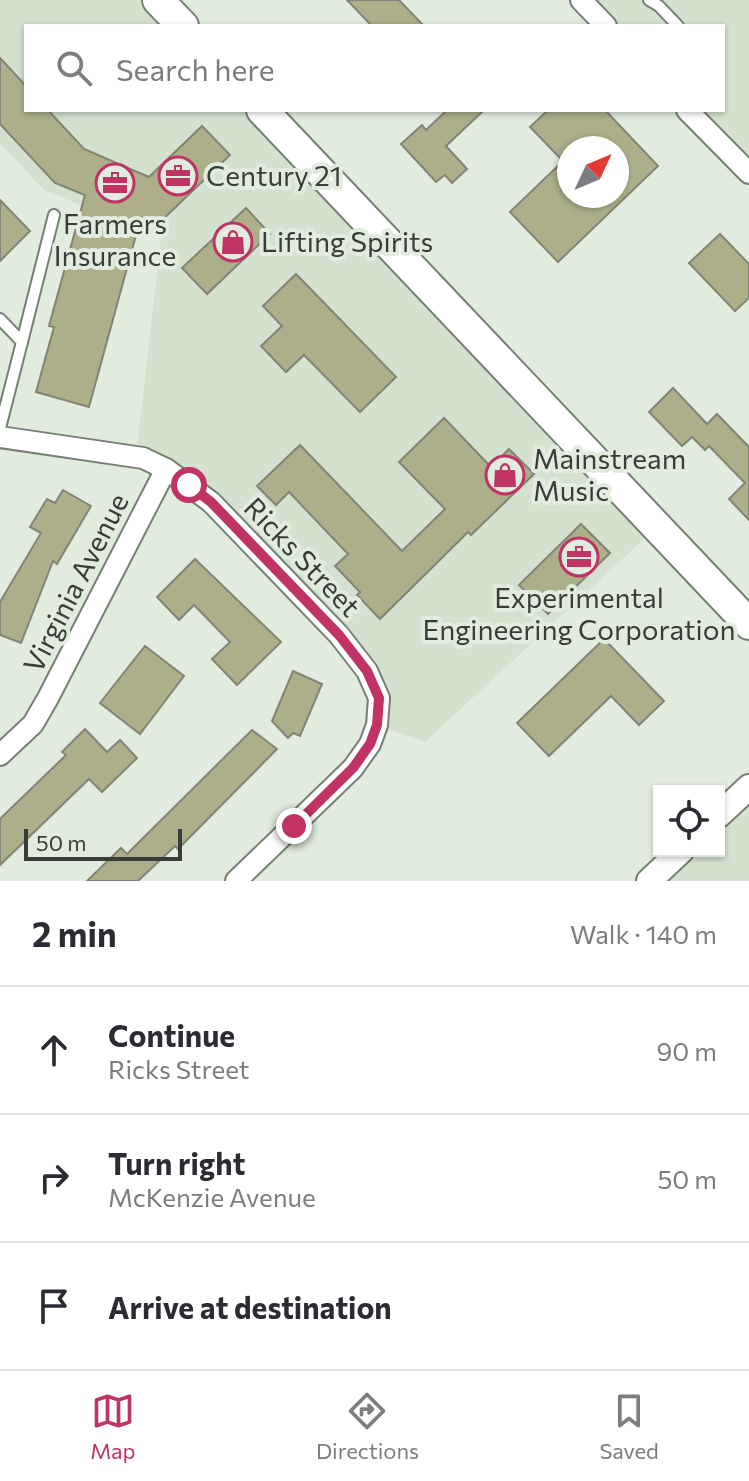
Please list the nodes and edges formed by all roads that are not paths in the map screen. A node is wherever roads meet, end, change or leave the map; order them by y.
1 (158, 0) edge
2 (581, 0) edge
3 (649, 0) edge
4 (181, 24) edge
5 (604, 24) edge
6 (676, 24) edge
7 (264, 112) edge
8 (708, 120) edge
9 (749, 173) edge
10 (54, 215) dead end
11 (0, 319) edge
12 (22, 342) junction
13 (0, 428) edge
14 (0, 437) edge
15 (166, 469) junction
16 (749, 624) edge
17 (0, 755) edge
18 (749, 787) edge
19 (725, 809) edge
20 (675, 857) edge
21 (236, 881) edge
22 (649, 881) edge

1 - 4 main road
2 - 5 street
3 - 6 lane
7 - 16 main road
8 - 9 street
10 - 12 lane
11 - 12 lane
12 - 13 lane
14 - 15 street, Ricks Street
15 - 17 street, Virginia Avenue
15 - 21 street, Ricks Street
18 - 19 street
20 - 22 street

